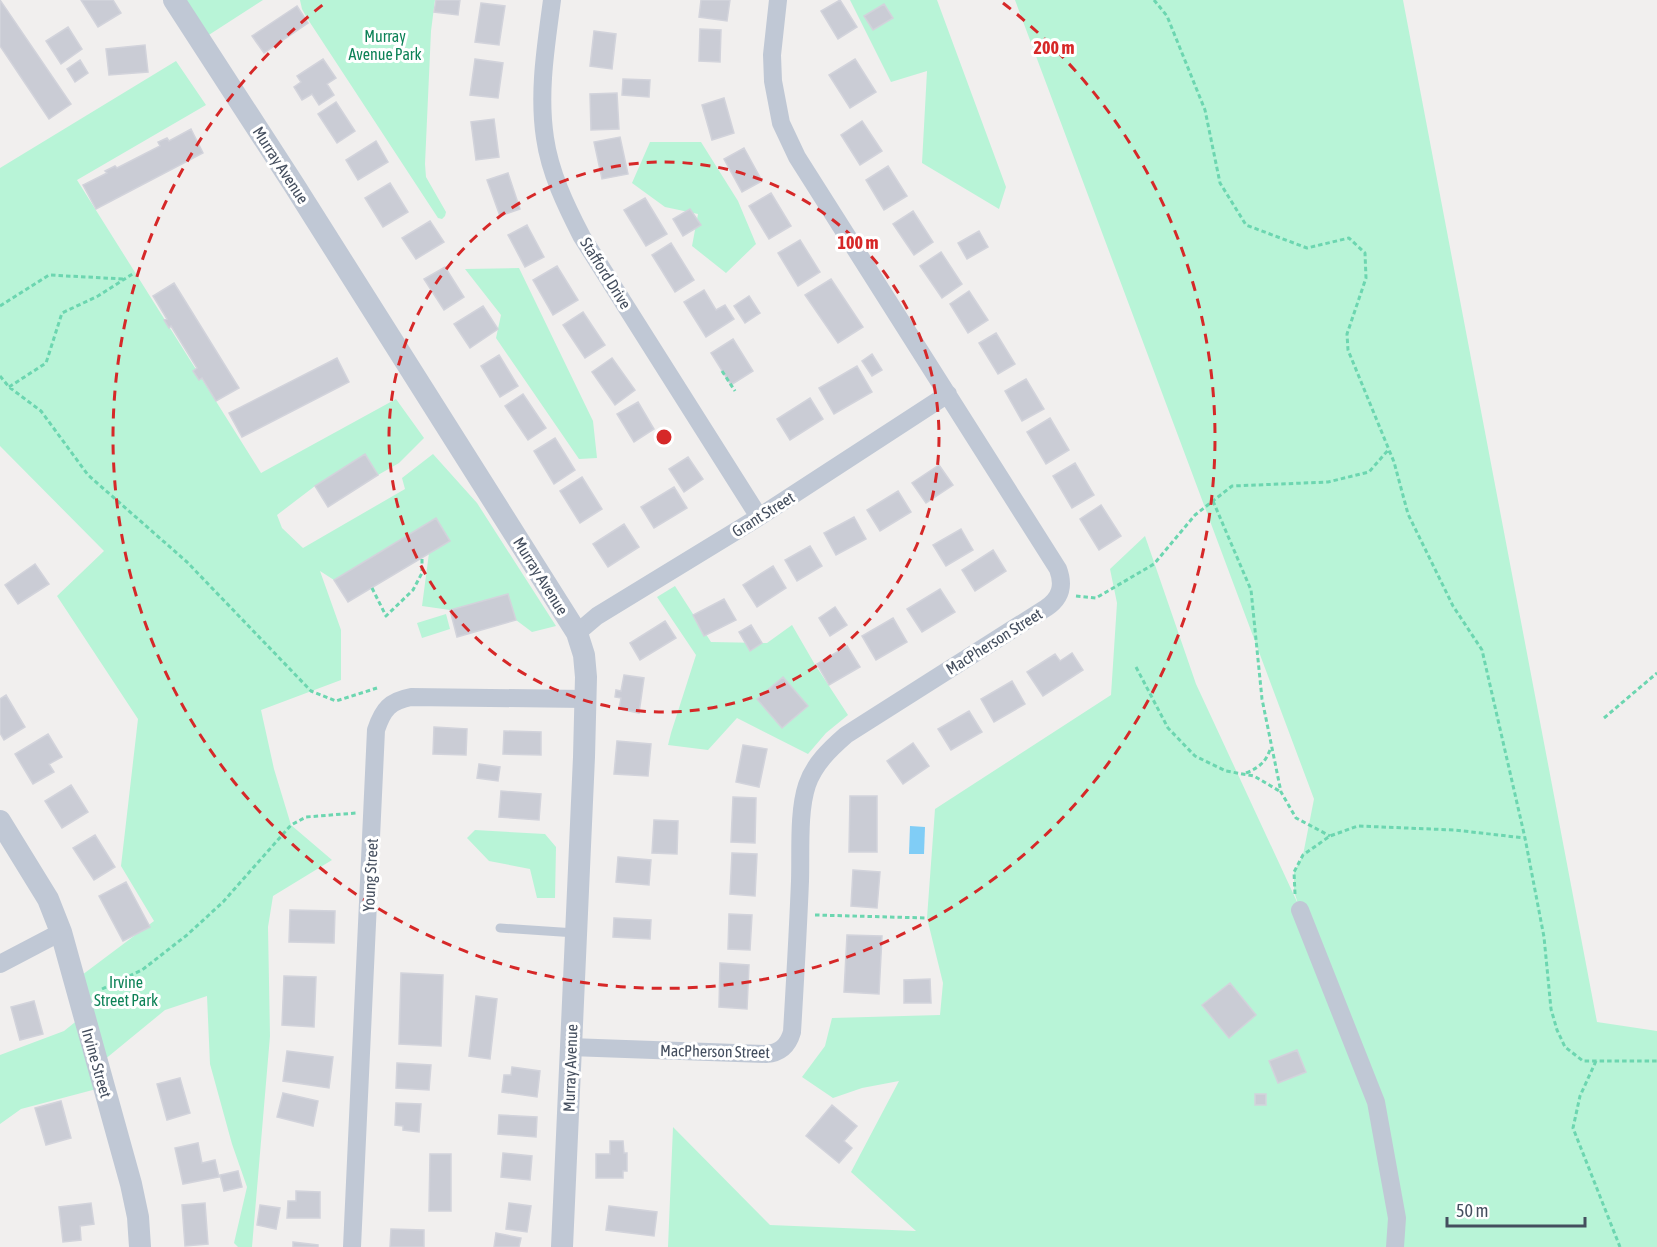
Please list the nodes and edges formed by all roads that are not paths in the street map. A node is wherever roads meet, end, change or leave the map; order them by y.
1 (552, 0) edge
2 (778, 0) edge
3 (180, 2) edge
4 (948, 394) junction
5 (759, 517) junction
6 (577, 633) junction
7 (585, 699) junction
8 (0, 821) edge
9 (1300, 910) road end
10 (500, 928) dead end
11 (61, 932) junction
12 (576, 933) junction
13 (0, 964) edge
14 (570, 1047) junction
15 (140, 1247) edge
16 (352, 1247) edge
17 (562, 1247) edge
18 (1395, 1247) edge

1 - 5 street, Stafford Drive
2 - 4 street, MacPherson Street
3 - 6 street, Murray Avenue
4 - 5 street, Grant Street
4 - 14 street, MacPherson Street
5 - 6 street, Grant Street
6 - 7 street, Murray Avenue
7 - 12 street, Murray Avenue
7 - 16 street, Young Street
8 - 11 street, Irvine Street
9 - 18 street
10 - 12 lane
11 - 13 street
11 - 15 street, Irvine Street
12 - 14 street, Murray Avenue
14 - 17 street, Murray Avenue

